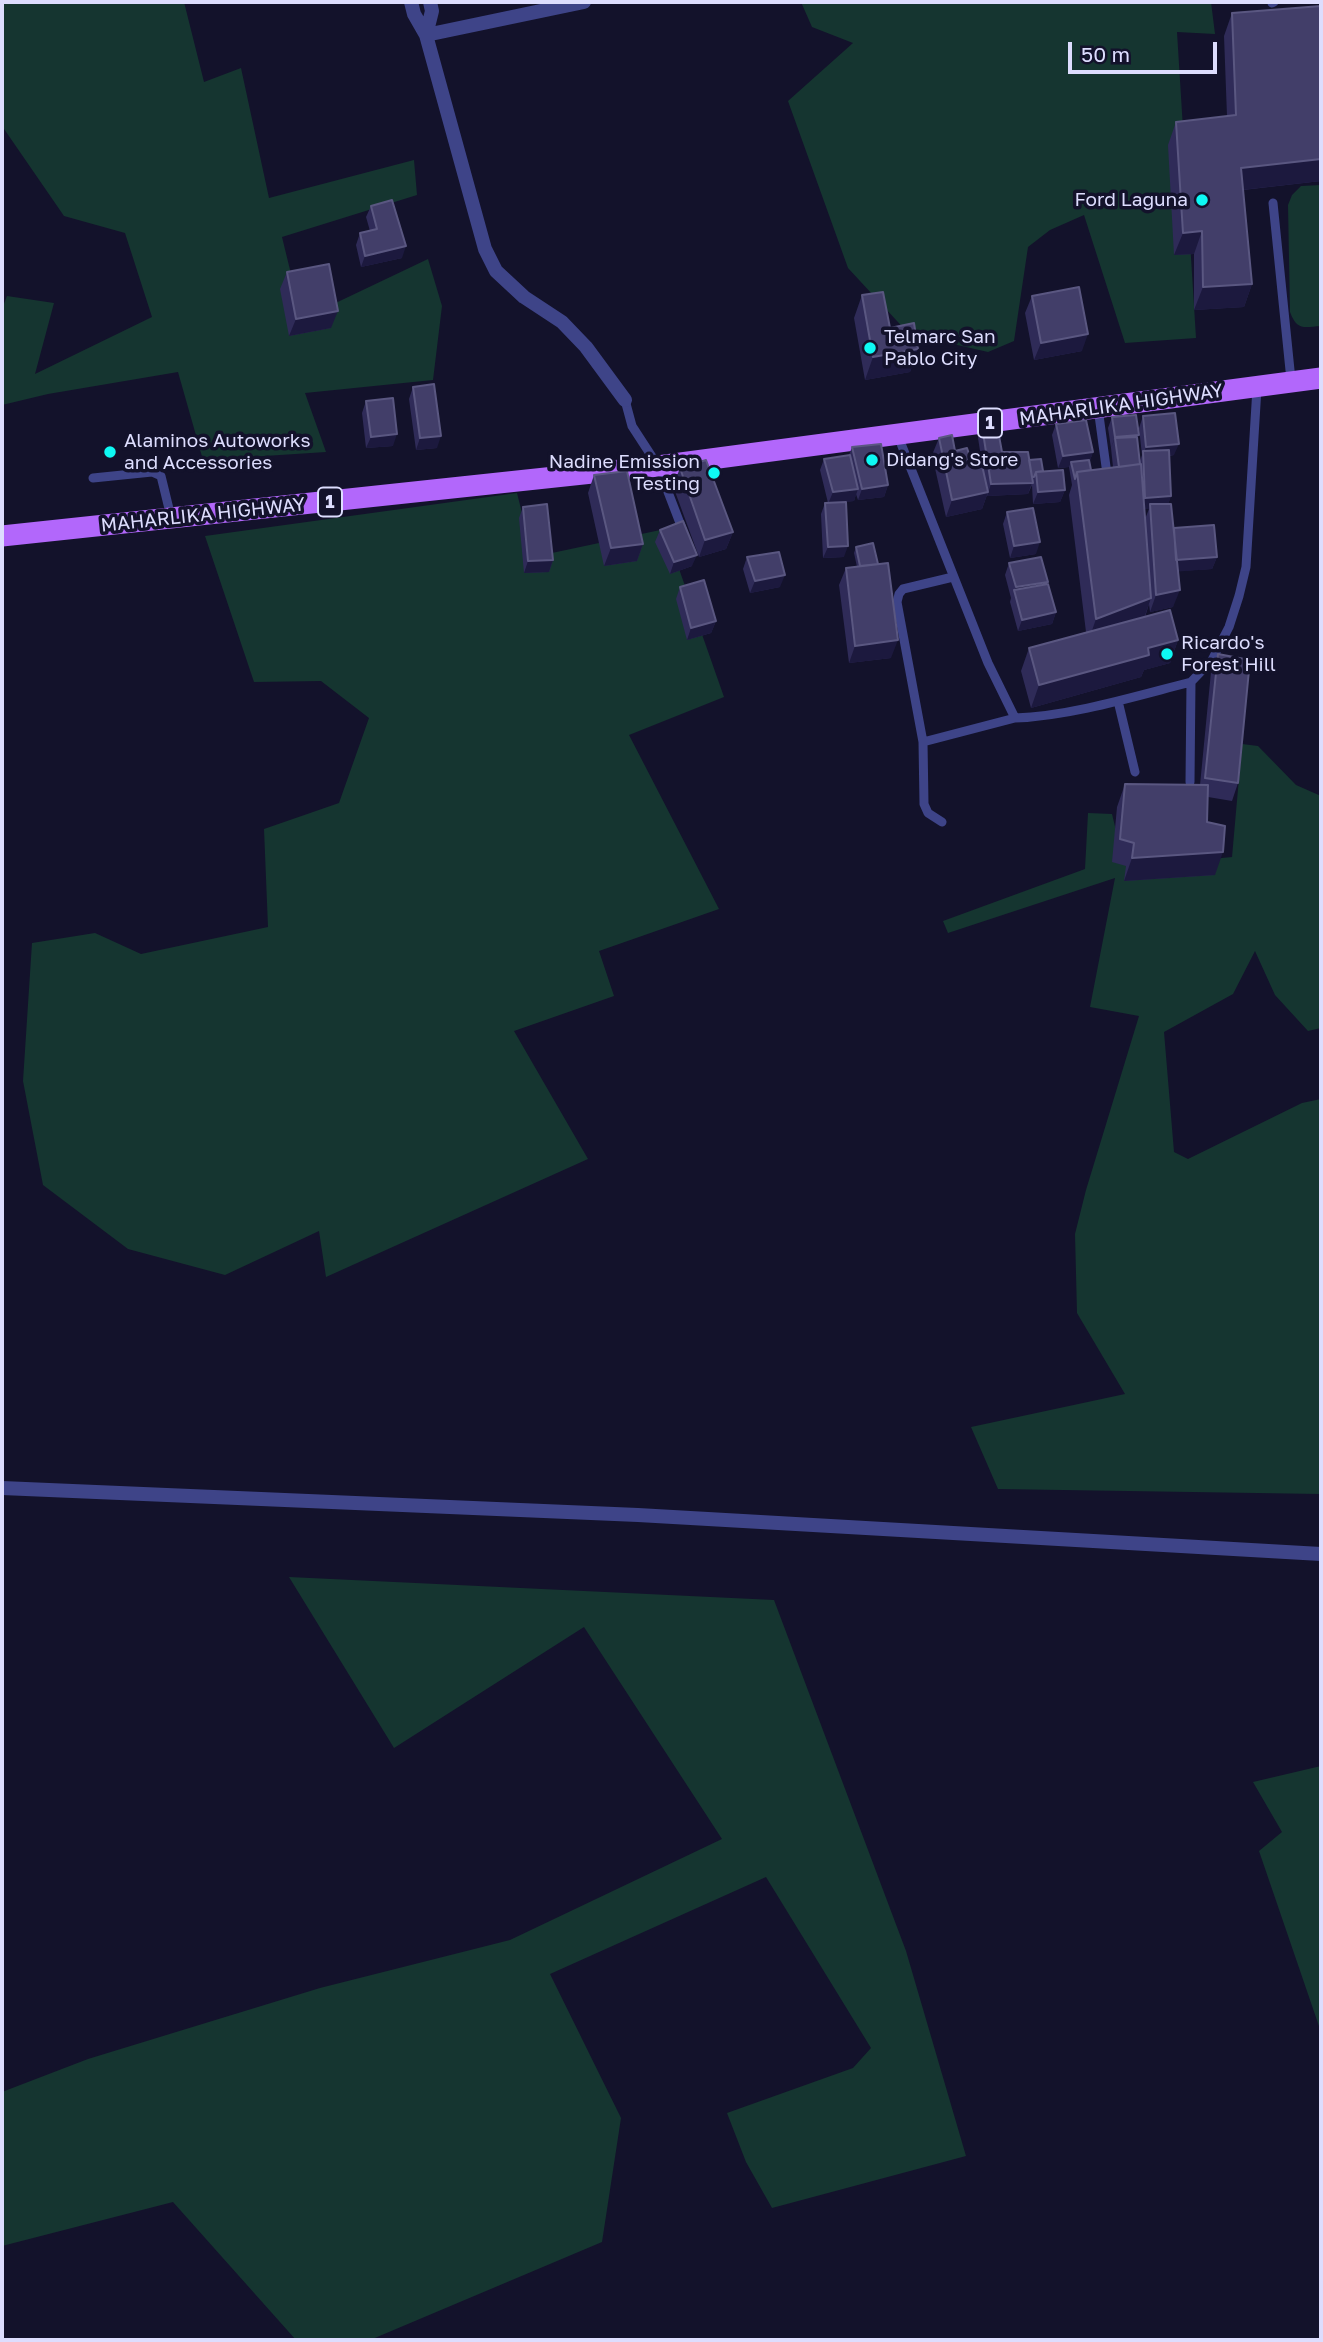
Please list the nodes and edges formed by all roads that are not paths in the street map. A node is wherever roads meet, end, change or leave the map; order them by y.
1 (411, 2) edge
2 (430, 2) edge
3 (584, 2) edge
4 (426, 35) junction
5 (1273, 203) dead end
6 (1321, 378) edge
7 (1291, 382) junction
8 (1257, 387) junction
9 (625, 400) joint
10 (1098, 408) junction
11 (897, 435) junction
12 (658, 466) junction
13 (1107, 474) edge
14 (93, 478) dead end
15 (171, 519) junction
16 (2, 536) edge
17 (687, 542) edge
18 (953, 577) junction
19 (1191, 682) junction
20 (1118, 701) junction
21 (1015, 718) junction
22 (923, 743) junction
23 (1135, 772) dead end
24 (1189, 782) edge
25 (942, 822) dead end
26 (2, 1488) edge
27 (1321, 1554) edge

1 - 4 street
2 - 4 street
3 - 4 street
4 - 9 street
5 - 7 lane
6 - 7 main road, MAHARLIKA HIGHWAY / 1
7 - 8 main road, MAHARLIKA HIGHWAY / 1
8 - 10 main road, MAHARLIKA HIGHWAY / 1
8 - 19 lane
9 - 12 lane
10 - 11 main road, MAHARLIKA HIGHWAY / 1
10 - 13 lane
11 - 12 main road, MAHARLIKA HIGHWAY / 1
11 - 18 lane
12 - 15 main road, MAHARLIKA HIGHWAY / 1
12 - 17 lane
14 - 15 lane
15 - 16 main road, MAHARLIKA HIGHWAY / 1
18 - 21 lane
18 - 22 lane
19 - 20 lane
19 - 24 lane
20 - 21 lane
20 - 23 lane
21 - 22 lane
22 - 25 lane
26 - 27 street

